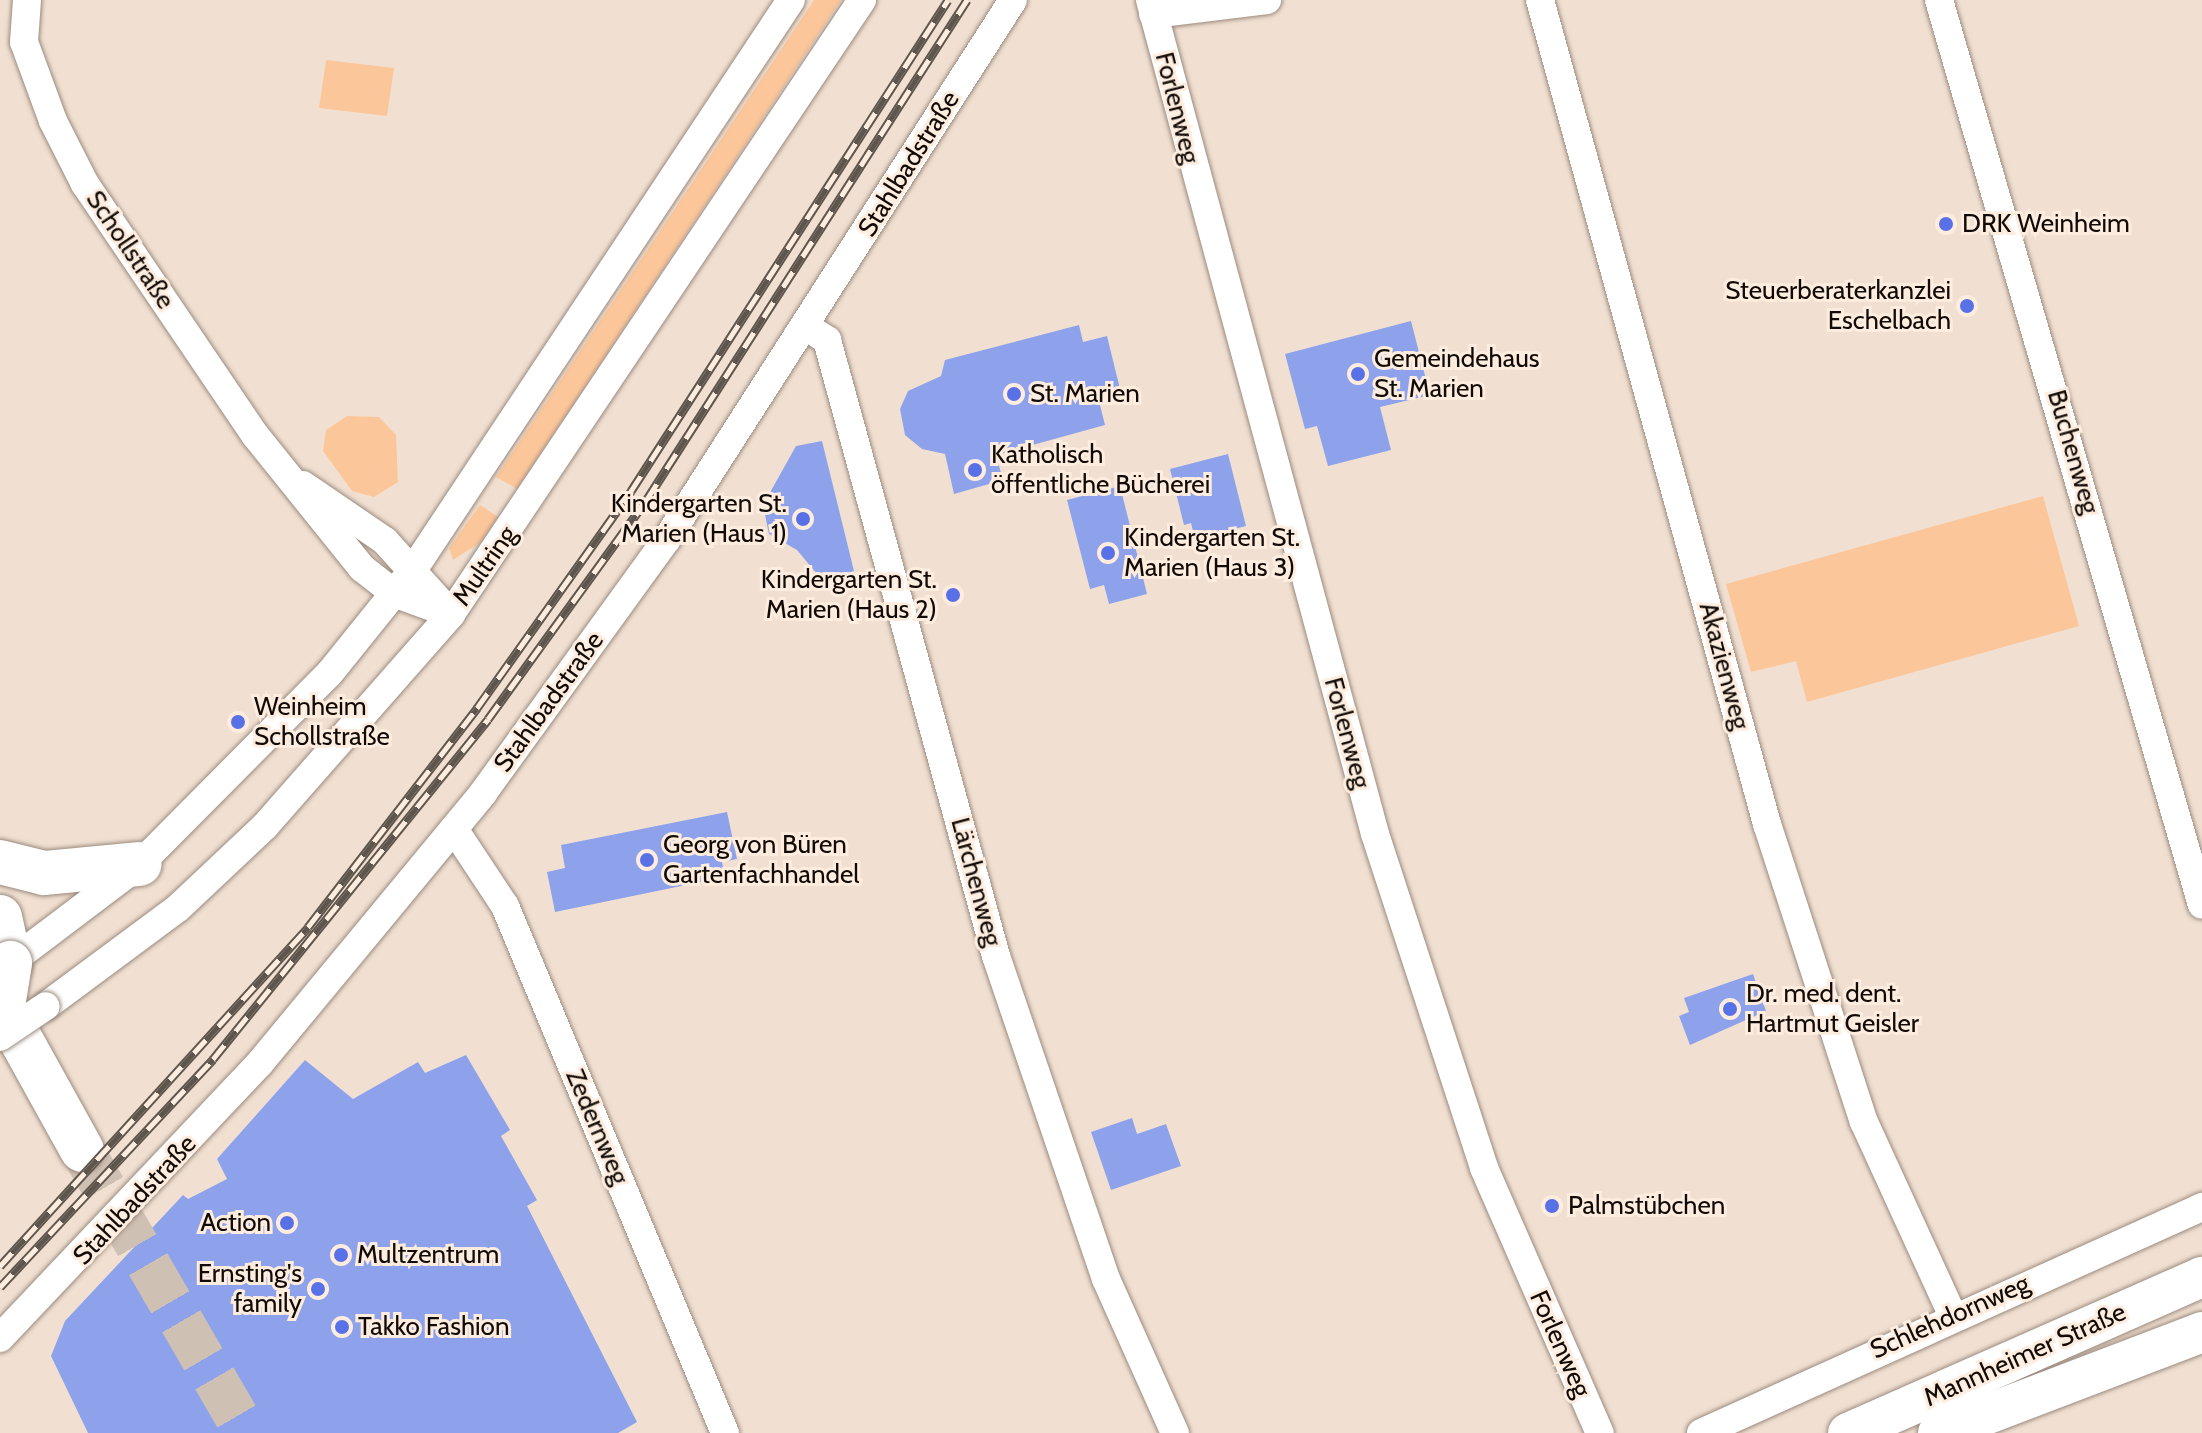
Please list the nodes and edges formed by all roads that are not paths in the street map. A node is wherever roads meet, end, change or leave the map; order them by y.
1 (27, 0) edge
2 (791, 0) edge
3 (862, 0) edge
4 (1013, 0) edge
5 (1267, 0) edge
6 (1540, 0) edge
7 (1939, 0) edge
8 (1151, 7) edge
9 (807, 327) junction
10 (290, 475) junction
11 (415, 567) junction
12 (394, 593) junction
13 (451, 614) junction
14 (454, 829) junction
15 (0, 862) edge
16 (140, 864) junction
17 (2202, 905) edge
18 (6, 957) edge
19 (0, 1025) edge
20 (0, 1037) edge
21 (82, 1150) tunnel mouth
22 (2202, 1207) edge
23 (2202, 1277) edge
24 (1953, 1316) junction
25 (2202, 1332) edge
26 (0, 1338) edge
27 (725, 1433) edge
28 (1175, 1433) edge
29 (1600, 1433) edge
30 (1701, 1433) edge
31 (1848, 1433) edge
32 (1938, 1433) edge

1 - 10 street, Schollstraße
2 - 11 street
3 - 13 street, Multring
4 - 9 street, Stahlbadstraße
5 - 8 street
6 - 24 street, Akazienweg
7 - 17 street, Buchenweg
8 - 29 street, Forlenweg
9 - 14 street, Stahlbadstraße
9 - 28 street, Lärchenweg
10 - 11 street, Schollstraße
10 - 12 street, Schollstraße
11 - 12 street
11 - 13 street, Schollstraße
12 - 13 street, Schollstraße
12 - 16 street
13 - 20 street, Multring, bridge
14 - 26 street, Stahlbadstraße
14 - 27 street, Zedernweg
15 - 16 main road
16 - 18 street
18 - 19 main road, bridge
18 - 21 main road
22 - 24 street, Schlehdornweg
23 - 31 main road, Mannheimer Straße
24 - 30 street, Schlehdornweg
25 - 32 main road, Mannheimer Straße

